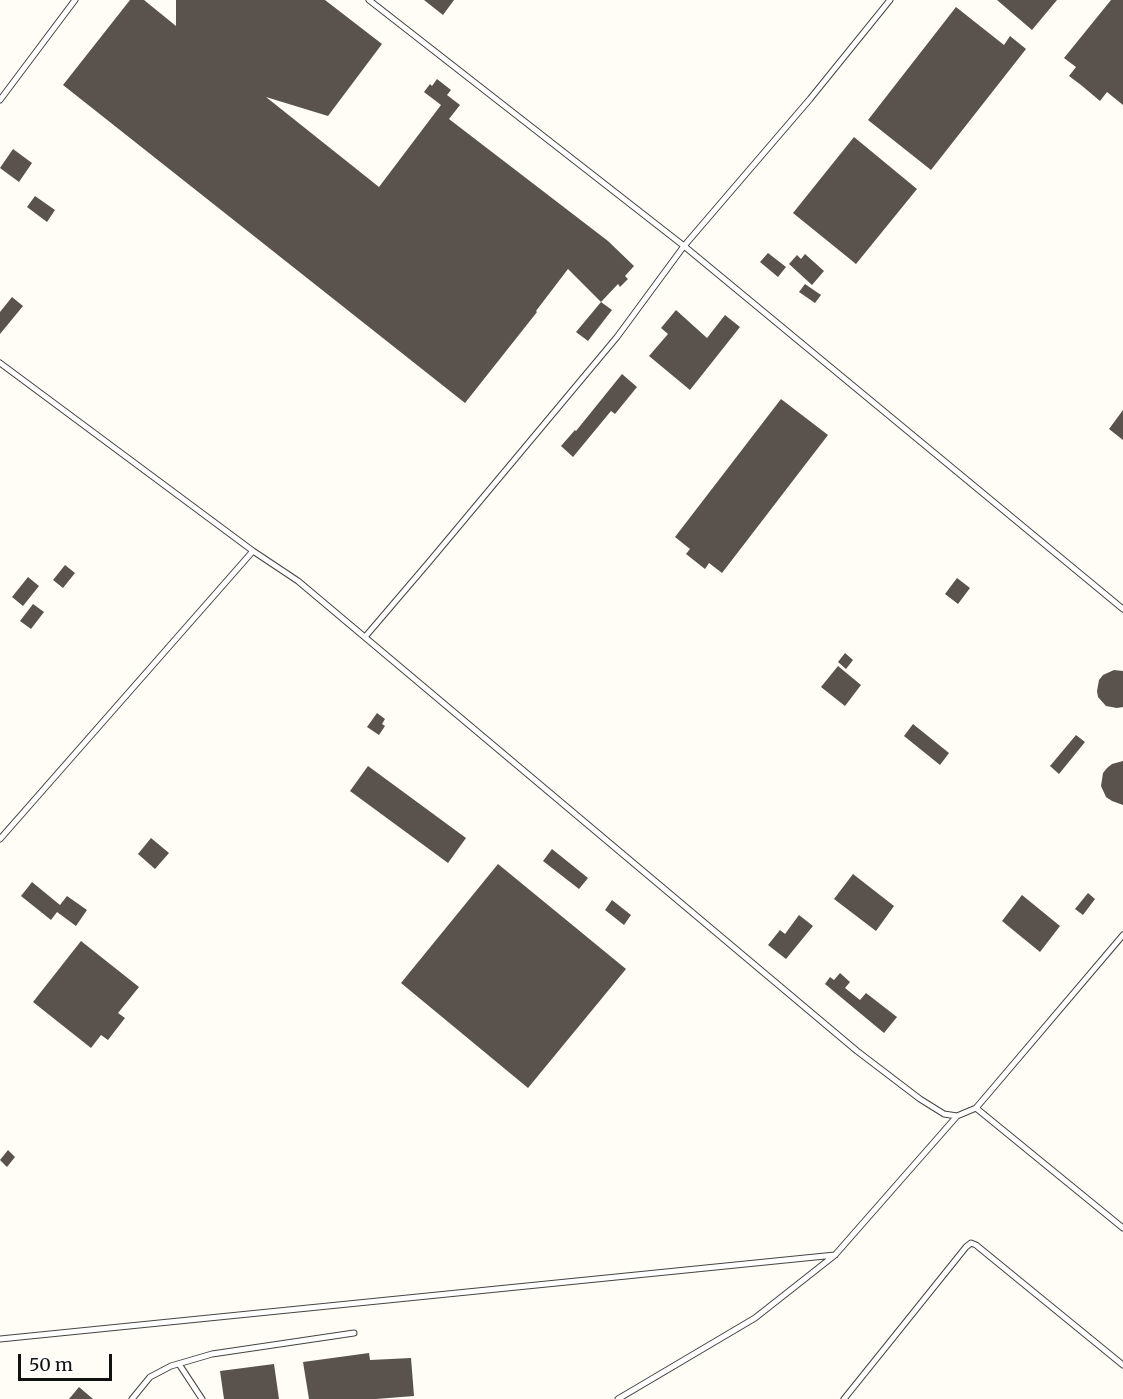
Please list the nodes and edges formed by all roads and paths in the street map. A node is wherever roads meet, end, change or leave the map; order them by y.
1 (75, 0) edge
2 (369, 0) edge
3 (890, 0) edge
4 (0, 100) edge
5 (684, 246) junction
6 (0, 363) edge
7 (253, 551) junction
8 (1123, 609) edge
9 (365, 638) junction
10 (0, 839) edge
11 (1123, 935) edge
12 (976, 1108) junction
13 (957, 1116) junction
14 (1123, 1228) edge
15 (835, 1255) junction
16 (354, 1334) dead end
17 (0, 1338) edge
18 (179, 1364) junction
19 (1123, 1365) edge
20 (132, 1399) edge
21 (202, 1399) edge
22 (618, 1399) edge
23 (844, 1399) edge

1 - 4 lane
2 - 5 lane
3 - 5 lane
5 - 8 lane
5 - 9 lane
6 - 7 lane
7 - 9 lane
7 - 10 lane
9 - 13 lane
11 - 12 lane
12 - 13 lane
12 - 14 lane
13 - 15 lane
15 - 17 lane
15 - 22 lane
16 - 18 lane
18 - 20 lane
18 - 21 lane
19 - 23 lane

